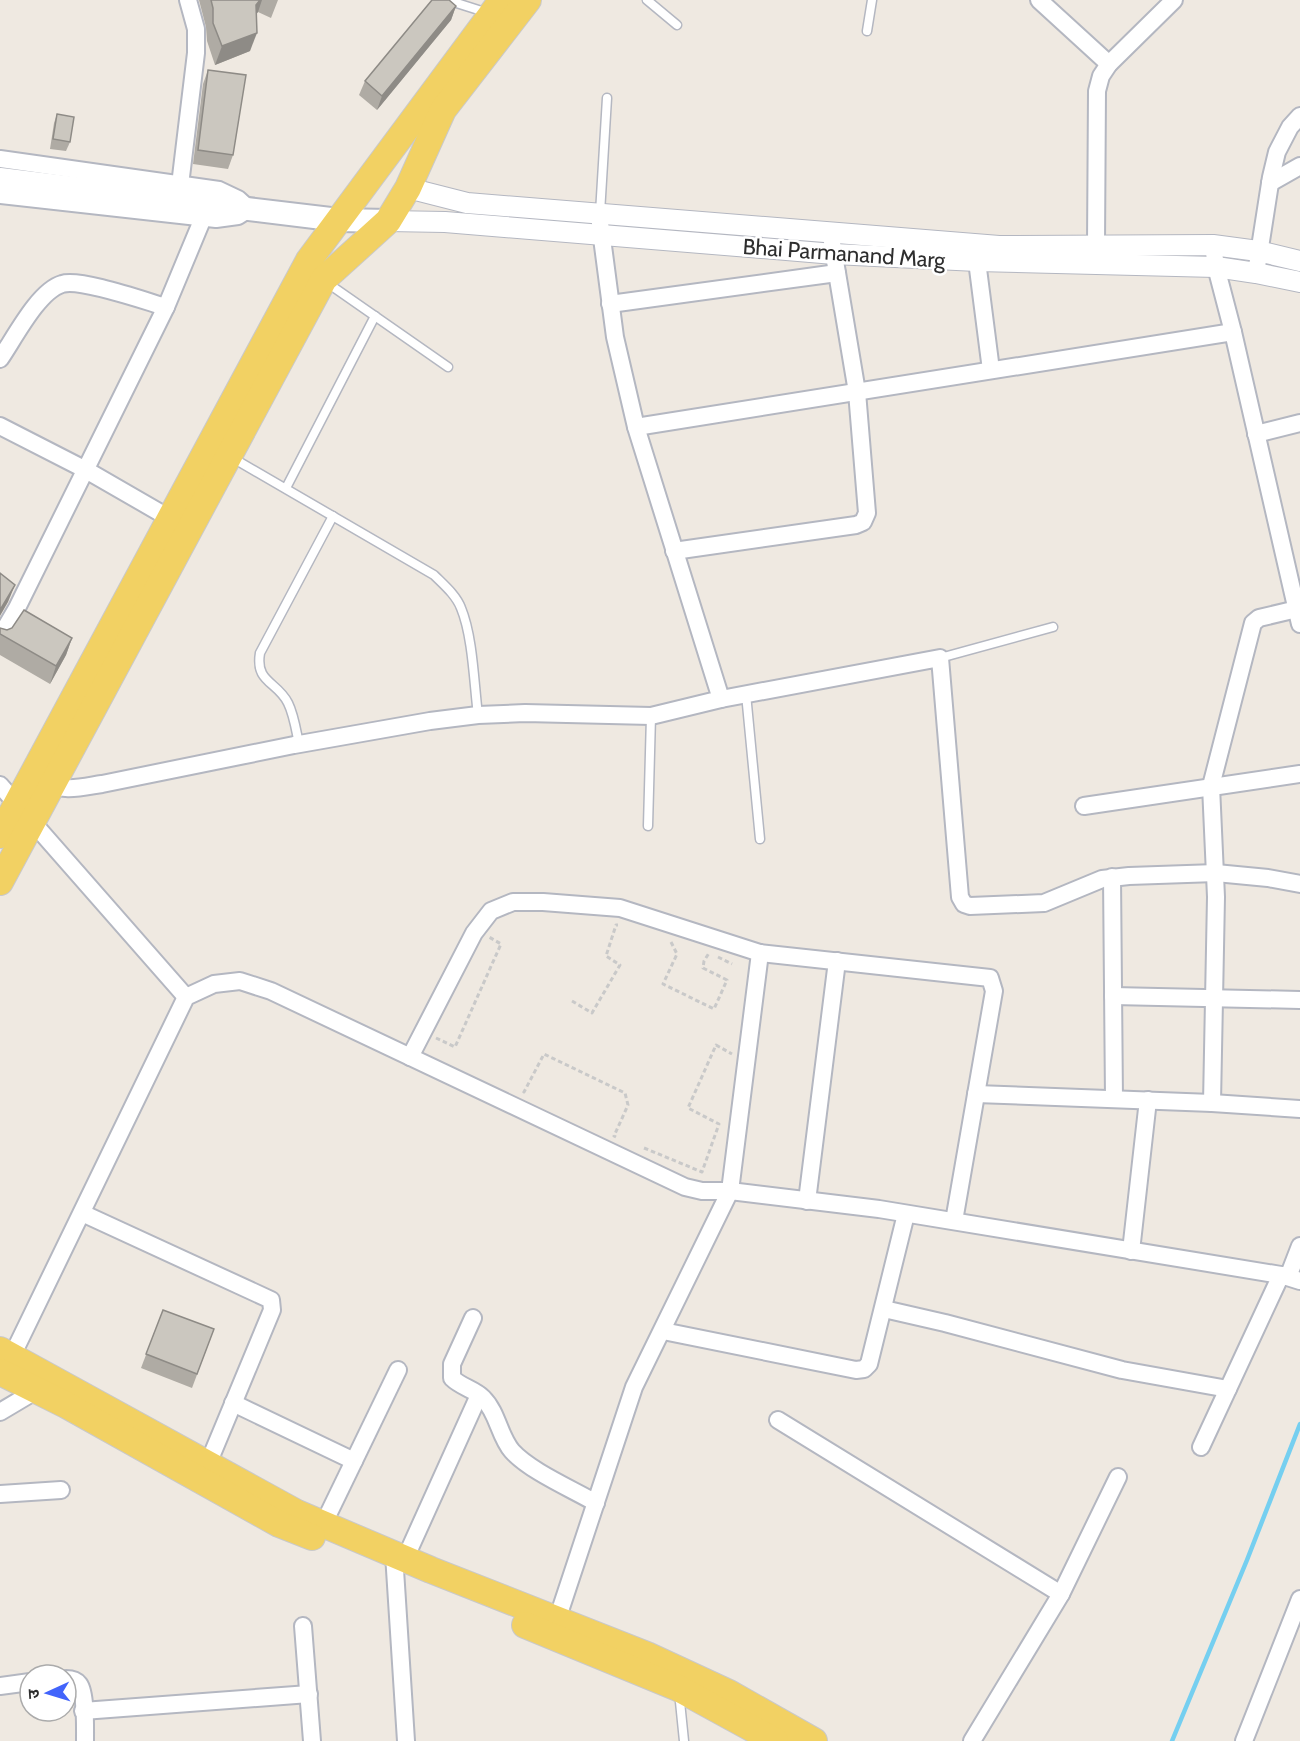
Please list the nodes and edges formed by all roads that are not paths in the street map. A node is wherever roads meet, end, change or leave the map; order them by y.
1 (188, 0) edge
2 (447, 0) edge
3 (528, 0) edge
4 (647, 0) edge
5 (872, 0) edge
6 (1039, 0) edge
7 (1174, 0) edge
8 (497, 7) edge
9 (677, 25) dead end
10 (867, 31) dead end
11 (1109, 64) junction
12 (607, 98) dead end
13 (1300, 116) edge
14 (0, 159) edge
15 (1300, 165) edge
16 (0, 179) edge
17 (1270, 183) junction
18 (180, 185) junction
19 (408, 188) junction
20 (0, 195) edge
21 (249, 210) junction
22 (600, 213) junction
23 (203, 218) junction
24 (339, 220) junction
25 (388, 221) junction
26 (831, 232) junction
27 (600, 235) junction
28 (1096, 244) junction
29 (1213, 245) junction
30 (1258, 251) junction
31 (977, 261) junction
32 (1300, 261) edge
33 (836, 263) junction
34 (1216, 267) junction
35 (1256, 273) junction
36 (323, 280) junction
37 (1300, 282) edge
38 (610, 304) junction
39 (166, 307) junction
40 (375, 316) junction
41 (1233, 332) junction
42 (0, 359) edge
43 (448, 367) dead end
44 (991, 370) junction
45 (856, 392) junction
46 (1300, 423) edge
47 (0, 426) edge
48 (636, 427) junction
49 (1256, 434) junction
50 (228, 455) junction
51 (86, 470) junction
52 (286, 488) junction
53 (333, 516) junction
54 (171, 519) junction
55 (674, 551) junction
56 (1298, 616) edge
57 (1053, 627) dead end
58 (0, 637) edge
59 (940, 657) junction
60 (746, 694) junction
61 (721, 699) junction
62 (478, 715) junction
63 (651, 716) junction
64 (299, 744) junction
65 (1300, 774) edge
66 (43, 780) junction
67 (0, 785) edge
68 (1211, 786) junction
69 (1084, 806) dead end
70 (24, 813) junction
71 (648, 826) dead end
72 (0, 835) edge
73 (760, 839) dead end
74 (1216, 873) junction
75 (1112, 878) junction
76 (0, 882) edge
77 (1300, 884) edge
78 (760, 952) junction
79 (837, 961) junction
80 (186, 996) junction
81 (1113, 996) junction
82 (1214, 998) junction
83 (1300, 1000) edge
84 (410, 1057) junction
85 (976, 1094) junction
86 (1114, 1099) junction
87 (1148, 1101) junction
88 (1212, 1103) junction
89 (1300, 1109) edge
90 (730, 1191) junction
91 (807, 1201) junction
92 (82, 1213) junction
93 (906, 1214) junction
94 (954, 1221) junction
95 (1300, 1246) edge
96 (1131, 1251) junction
97 (1290, 1278) edge
98 (884, 1309) junction
99 (473, 1318) dead end
100 (663, 1331) junction
101 (4, 1359) edge
102 (398, 1371) dead end
103 (1228, 1389) junction
104 (37, 1390) junction
105 (479, 1395) junction
106 (233, 1403) junction
107 (0, 1412) edge
108 (778, 1420) dead end
109 (1201, 1447) dead end
110 (354, 1461) junction
111 (208, 1464) junction
112 (1118, 1477) dead end
113 (61, 1490) dead end
114 (0, 1494) edge
115 (596, 1503) junction
116 (323, 1525) junction
117 (398, 1561) junction
118 (1061, 1594) junction
119 (1300, 1599) edge
120 (303, 1626) dead end
121 (554, 1628) junction
122 (677, 1678) junction
123 (78, 1683) edge
124 (18, 1684) edge
125 (0, 1686) edge
126 (309, 1694) junction
127 (83, 1711) junction
128 (86, 1741) edge
129 (312, 1741) edge
130 (406, 1741) edge
131 (684, 1741) edge
132 (775, 1741) edge
133 (814, 1741) edge
134 (972, 1741) edge
135 (1244, 1741) edge

1 - 18 street
2 - 8 lane
3 - 19 main road
4 - 9 lane
5 - 10 lane
6 - 11 street
7 - 11 street
8 - 24 main road
11 - 28 street
12 - 22 lane
13 - 17 street
14 - 18 street
15 - 17 street
16 - 21 main road
17 - 30 street
18 - 21 street
19 - 22 street, Bhai Parmanand Marg
19 - 25 main road
20 - 23 street
21 - 23 street
21 - 24 main road
22 - 26 street, Bhai Parmanand Marg
22 - 27 street
23 - 39 street
24 - 25 main road
24 - 54 main road
25 - 27 street, Bhai Parmanand Marg
25 - 36 main road
26 - 28 street, Bhai Parmanand Marg
26 - 33 street
27 - 33 street, Bhai Parmanand Marg
27 - 38 street
28 - 29 street, Bhai Parmanand Marg
29 - 30 street, Bhai Parmanand Marg
29 - 34 street
30 - 32 street, Bhai Parmanand Marg
30 - 35 street
31 - 33 street, Bhai Parmanand Marg
31 - 34 street, Bhai Parmanand Marg
31 - 44 street
33 - 38 street
33 - 45 street
34 - 35 street, Bhai Parmanand Marg
34 - 41 street
35 - 37 street, Bhai Parmanand Marg
36 - 40 lane
36 - 50 main road
38 - 48 street
39 - 42 street
39 - 51 street
40 - 43 lane
40 - 52 lane
41 - 44 street
41 - 49 street
44 - 45 street
45 - 48 street
45 - 55 street
46 - 49 street
47 - 51 street
48 - 55 street
49 - 56 street
50 - 52 lane
50 - 66 main road
51 - 54 street
51 - 58 street
52 - 53 lane
53 - 62 lane
53 - 64 lane
54 - 66 main road
55 - 61 street
56 - 68 street
57 - 59 lane
59 - 60 street
59 - 75 street
60 - 61 street
60 - 73 lane
61 - 63 street
62 - 63 street
62 - 64 street
63 - 71 lane
64 - 66 street
65 - 68 street
66 - 70 main road
67 - 70 street
68 - 69 street
68 - 74 street
70 - 72 main road
70 - 76 main road
70 - 80 street
74 - 75 street
74 - 77 street
74 - 82 street
75 - 81 street
78 - 79 street
78 - 84 street
78 - 90 street
79 - 85 street
79 - 91 street
80 - 84 street
80 - 92 street
81 - 82 street
81 - 86 street
82 - 83 street
82 - 88 street
84 - 90 street
85 - 86 street
85 - 94 street
86 - 87 street
87 - 88 street
87 - 96 street
88 - 89 street
90 - 91 street
90 - 100 street
91 - 93 street
92 - 101 street
92 - 106 street
93 - 94 street
93 - 98 street
94 - 96 street
95 - 97 street
96 - 97 street
97 - 103 street
98 - 100 street
98 - 103 street
99 - 105 street
100 - 115 street
101 - 104 main road
101 - 111 main road
102 - 110 street
103 - 109 street
104 - 107 street
104 - 117 main road
105 - 115 street
105 - 117 street
106 - 110 street
106 - 111 street
108 - 118 street
110 - 116 street
111 - 116 main road
112 - 118 street
113 - 114 street
115 - 121 street
116 - 117 main road
117 - 121 main road
117 - 130 street
118 - 134 street
119 - 135 street
120 - 126 street
121 - 122 main road
122 - 131 lane
122 - 132 main road
122 - 133 main road
123 - 127 street
124 - 125 street
126 - 127 street
126 - 129 street
127 - 128 street

